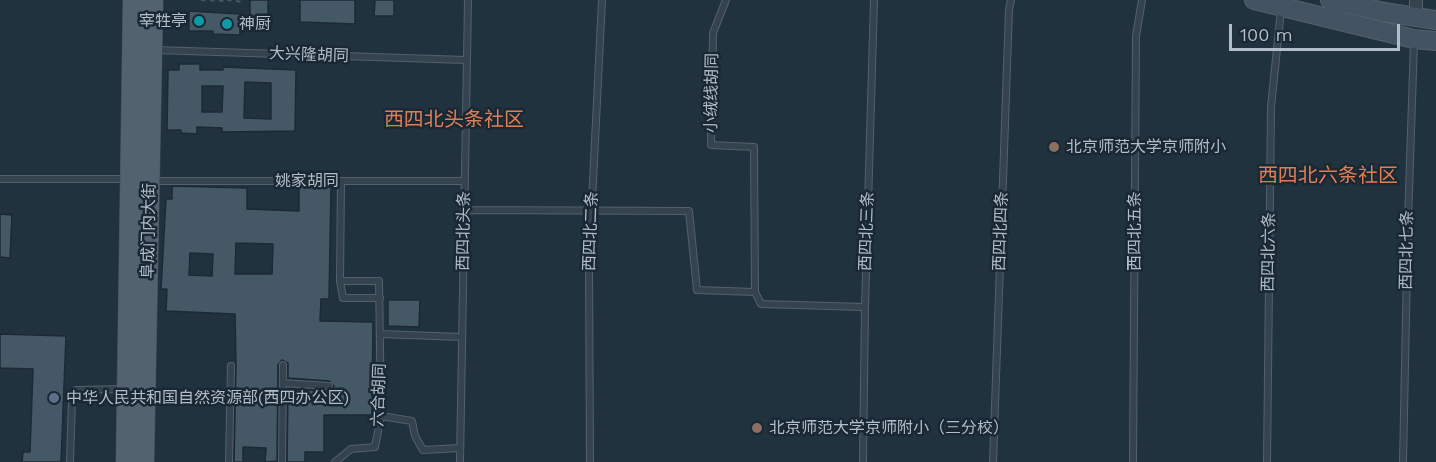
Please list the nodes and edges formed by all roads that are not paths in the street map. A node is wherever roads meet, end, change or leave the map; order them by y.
1 (133, 0) edge
2 (153, 0) edge
3 (468, 0) edge
4 (602, 0) edge
5 (726, 0) edge
6 (873, 0) edge
7 (1011, 0) edge
8 (1142, 0) edge
9 (1254, 0) edge
10 (1330, 0) edge
11 (1281, 7) junction
12 (1416, 9) edge
13 (1436, 20) edge
14 (1414, 39) junction
15 (1436, 41) edge
16 (152, 50) junction
17 (466, 60) junction
18 (0, 179) edge
19 (140, 180) junction
20 (341, 181) junction
21 (465, 181) junction
22 (464, 210) junction
23 (592, 210) junction
24 (340, 281) junction
25 (755, 292) junction
26 (380, 298) junction
27 (865, 307) junction
28 (380, 334) junction
29 (462, 337) junction
30 (283, 365) dead end
31 (231, 366) dead end
32 (282, 383) junction
33 (329, 386) dead end
34 (136, 389) junction
35 (381, 416) junction
36 (460, 448) junction
37 (70, 462) edge
38 (126, 462) edge
39 (144, 462) edge
40 (229, 462) edge
41 (282, 462) edge
42 (335, 462) edge
43 (460, 462) edge
44 (590, 462) edge
45 (863, 462) edge
46 (993, 462) edge
47 (1133, 462) edge
48 (1267, 462) edge
49 (1403, 462) edge

1 - 19 main road, 阜成门内大街
2 - 16 main road, 阜成门内大街
3 - 17 lane, 西四北头条
4 - 23 lane, 西四北二条
5 - 25 lane, 小绒线胡同
6 - 27 lane, 西四北三条
7 - 46 lane, 西四北四条
8 - 47 lane, 西四北五条
9 - 11 main road
10 - 12 main road
11 - 14 main road
11 - 48 lane, 西四北六条
12 - 13 main road
14 - 15 main road
14 - 49 lane, 西四北七条
16 - 17 lane, 大兴隆胡同
16 - 19 main road, 阜成门内大街
17 - 21 lane, 西四北头条
18 - 19 lane, 姚家胡同
19 - 20 lane, 姚家胡同
19 - 34 main road, 阜成门内大街
20 - 21 lane, 姚家胡同
20 - 24 lane
21 - 22 lane, 西四北头条
22 - 23 lane
22 - 29 lane, 西四北头条
23 - 25 lane
23 - 44 lane, 西四北二条
24 - 26 lane
24 - 26 lane
25 - 27 lane
26 - 28 lane, 六合胡同
27 - 45 lane, 西四北三条
28 - 29 lane
28 - 35 lane, 六合胡同
29 - 36 lane, 西四北头条
30 - 32 lane
31 - 40 lane
32 - 33 lane
32 - 41 lane
34 - 37 lane
34 - 38 main road, 阜成门内大街
34 - 39 main road, 阜成门内大街
35 - 36 lane
35 - 42 lane, 六合胡同
36 - 43 lane, 西四北头条

